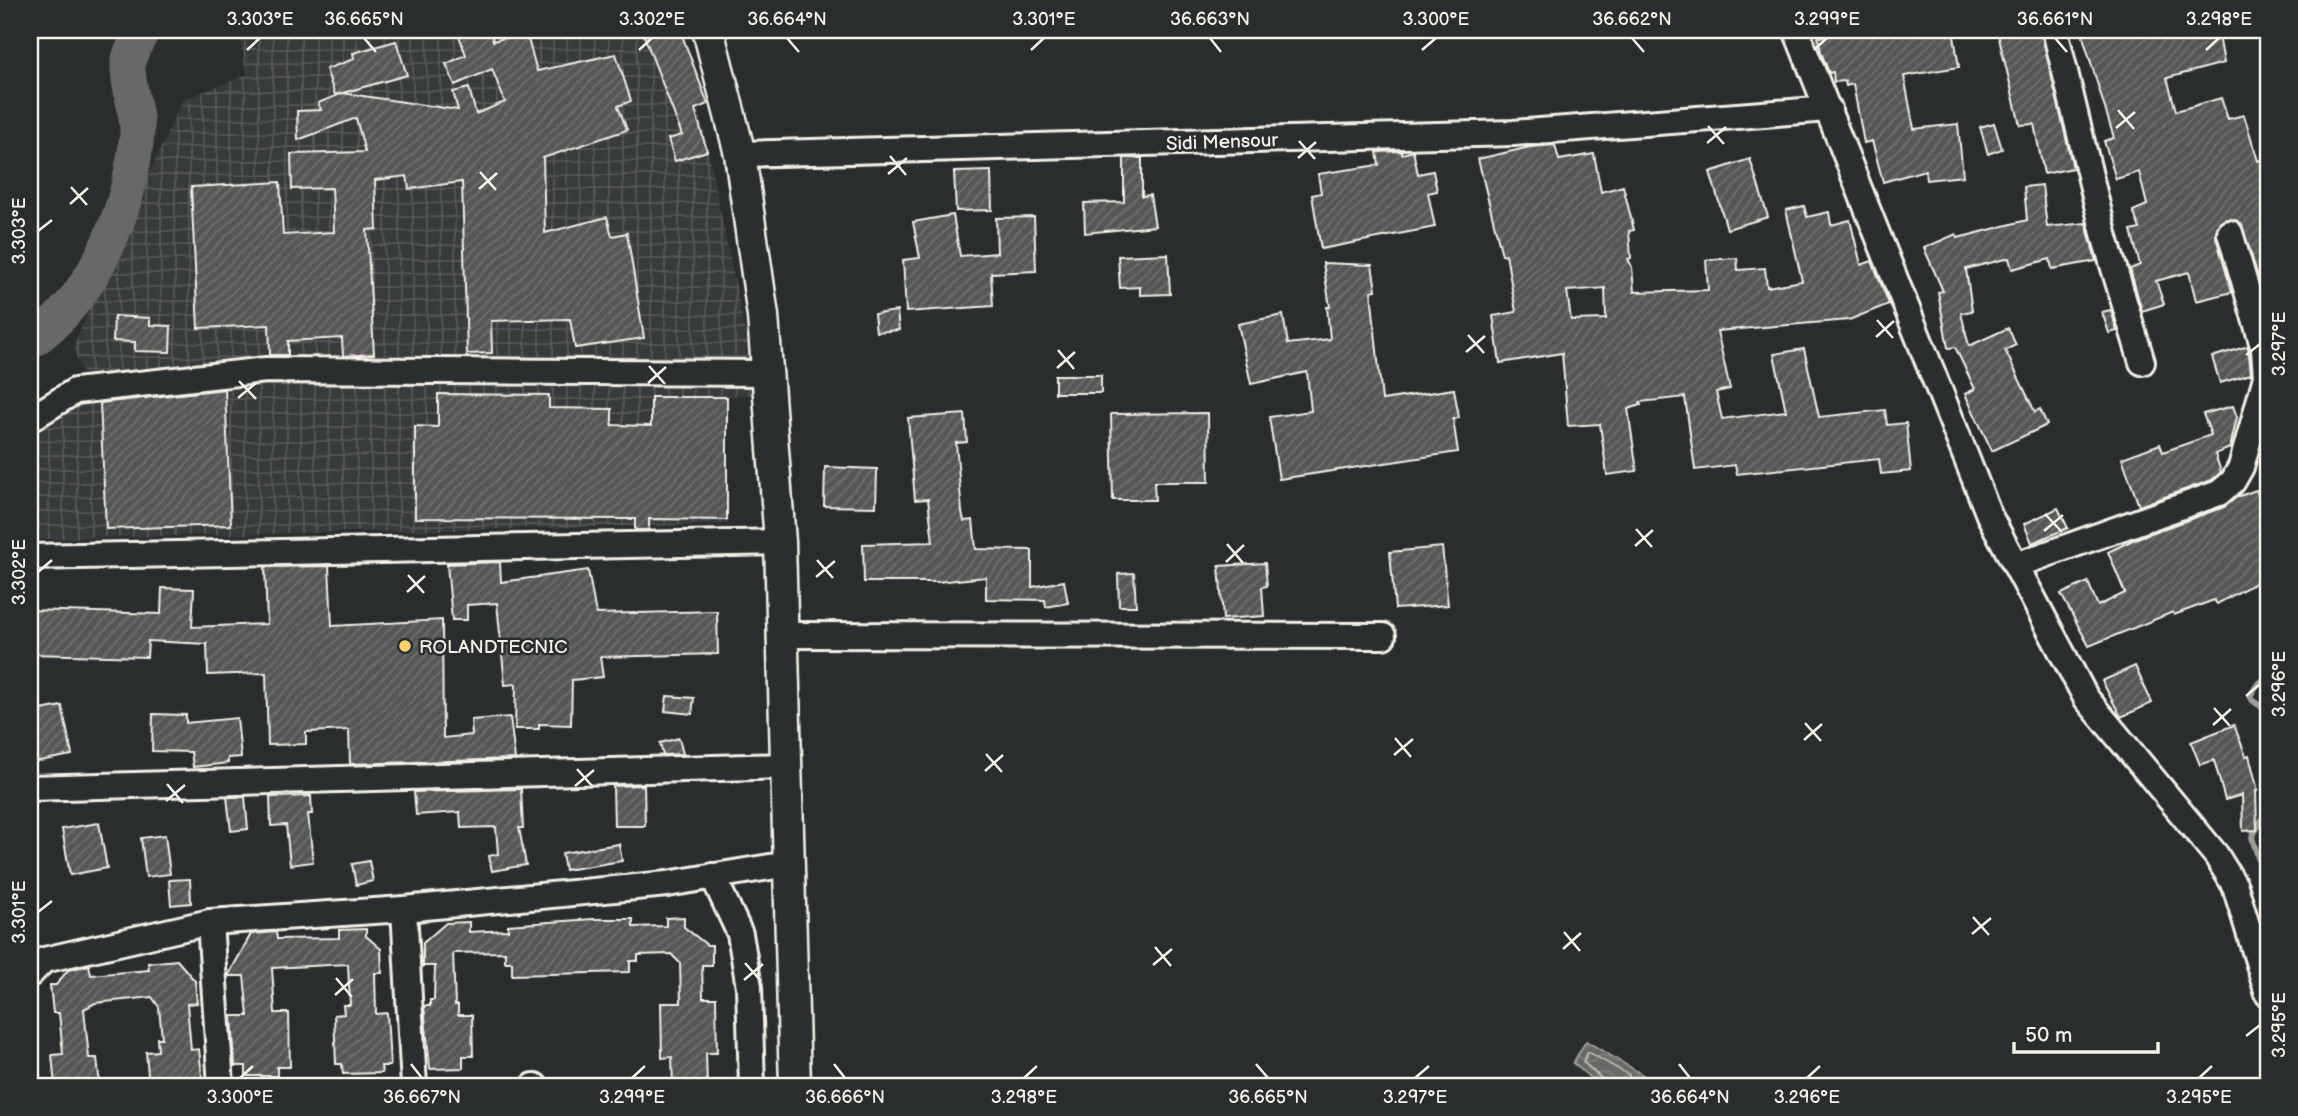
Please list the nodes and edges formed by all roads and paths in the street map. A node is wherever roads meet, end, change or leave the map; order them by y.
1 (708, 30) edge
2 (1796, 30) edge
3 (2055, 30) edge
4 (1829, 109) junction
5 (740, 155) junction
6 (2230, 233) dead end
7 (2141, 362) dead end
8 (768, 373) junction
9 (30, 419) edge
10 (780, 542) junction
11 (30, 557) edge
12 (2016, 565) junction
13 (782, 635) junction
14 (1383, 636) dead end
15 (785, 766) junction
16 (30, 788) edge
17 (788, 864) junction
18 (713, 876) junction
19 (404, 909) junction
20 (210, 922) junction
21 (30, 974) edge
22 (2268, 994) edge
23 (220, 1086) edge
24 (414, 1086) edge
25 (751, 1086) edge
26 (795, 1086) edge

1 - 5 main road
2 - 4 street
3 - 7 street
4 - 5 street, Sidi Mensour
4 - 12 street
5 - 8 main road
6 - 12 street
8 - 9 street
8 - 10 main road
10 - 11 street
10 - 13 main road
12 - 22 street
13 - 14 street
13 - 15 main road
15 - 16 street
15 - 17 main road
17 - 18 street
17 - 26 main road
18 - 19 street
18 - 25 street
19 - 20 street
19 - 24 street
20 - 21 street
20 - 23 street

